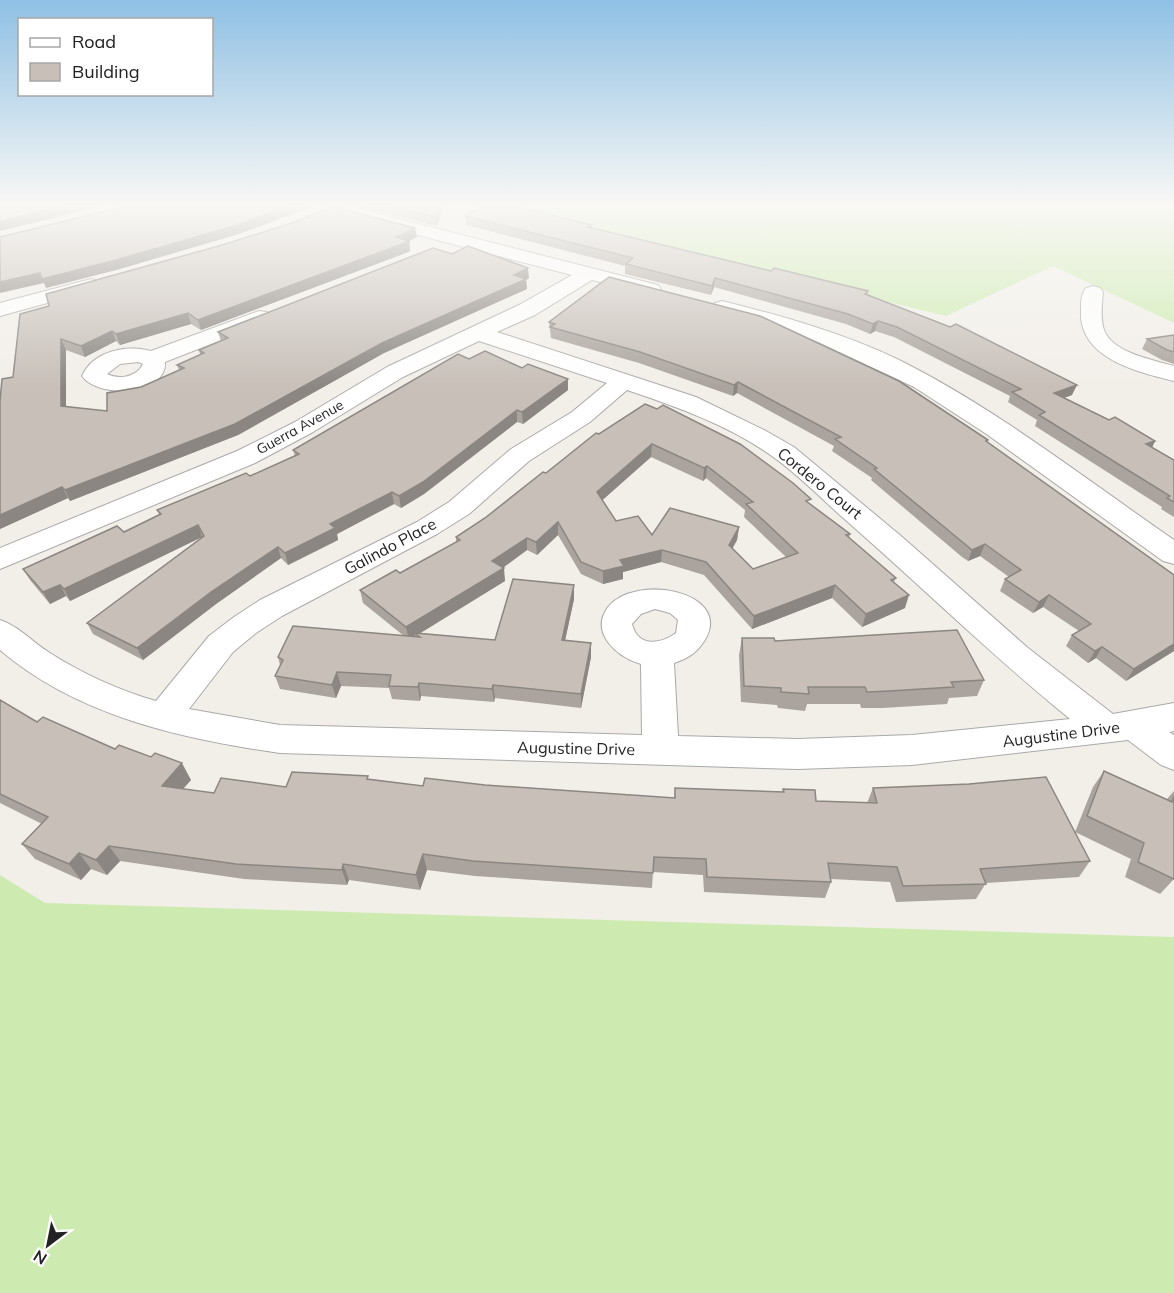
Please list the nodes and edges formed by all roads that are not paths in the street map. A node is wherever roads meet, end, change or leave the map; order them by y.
1 (567, 267) edge
2 (589, 273) junction
3 (110, 279) edge
4 (1092, 292) dead end
5 (667, 293) edge
6 (700, 302) edge
7 (283, 308) edge
8 (0, 310) edge
9 (477, 333) junction
10 (152, 359) dead end
11 (1174, 374) edge
12 (624, 381) junction
13 (1174, 555) edge
14 (0, 559) edge
15 (0, 632) edge
16 (657, 654) dead end
17 (164, 716) junction
18 (1174, 717) edge
19 (1120, 727) junction
20 (661, 750) junction
21 (1174, 755) edge

1 - 2 street
2 - 5 street
2 - 9 street, Guerra Avenue
3 - 8 street
4 - 11 street
6 - 13 street
7 - 10 street
9 - 12 street, Cordero Court
9 - 14 street, Guerra Avenue
12 - 17 street, Galindo Place
12 - 19 street, Cordero Court
15 - 17 street, Augustine Drive
16 - 20 street
17 - 20 street, Augustine Drive
18 - 19 street, Augustine Drive
19 - 20 street, Augustine Drive
19 - 21 street, Cordero Court

